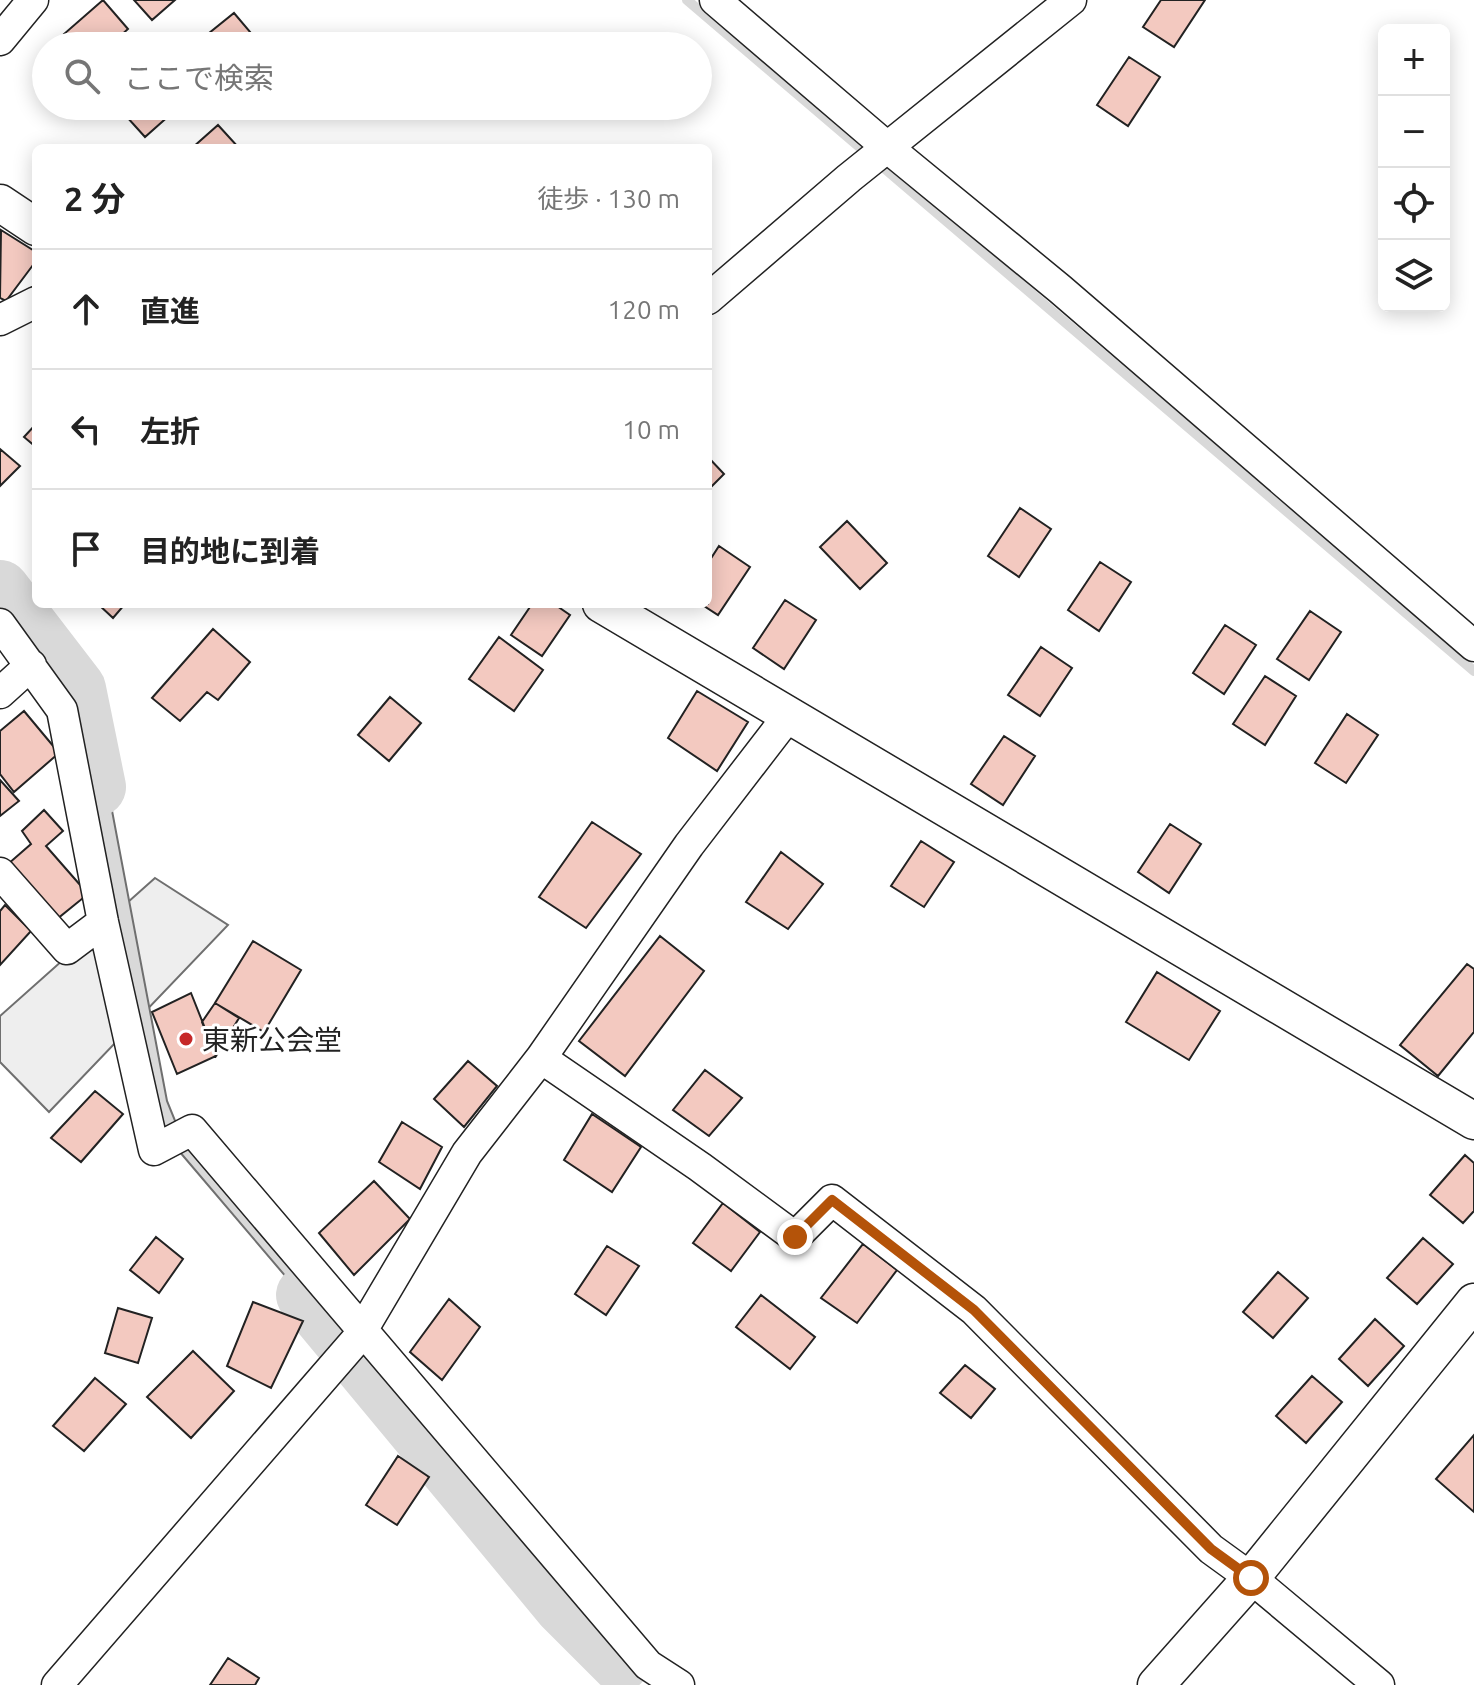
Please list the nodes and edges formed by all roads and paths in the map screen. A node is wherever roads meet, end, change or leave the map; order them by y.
1 (33, 0) edge
2 (715, 0) edge
3 (1071, 0) edge
4 (0, 40) edge
5 (887, 149) junction
6 (0, 203) edge
7 (32, 224) edge
8 (712, 296) edge
9 (32, 304) edge
10 (0, 320) edge
11 (608, 608) edge
12 (0, 624) edge
13 (1474, 646) edge
14 (31, 665) junction
15 (0, 693) edge
16 (789, 715) junction
17 (0, 873) edge
18 (103, 922) junction
19 (541, 1058) junction
20 (1474, 1121) edge
21 (1474, 1302) edge
22 (353, 1342) junction
23 (1251, 1578) junction
24 (640, 1675) edge
25 (57, 1685) edge
26 (679, 1685) edge
27 (1156, 1685) edge
28 (1379, 1685) edge

1 - 4 street
2 - 5 street
3 - 5 street
5 - 8 street
5 - 13 street
6 - 7 street
9 - 10 street
11 - 16 street
12 - 14 street
14 - 15 street
14 - 18 street
16 - 19 street
16 - 20 street
17 - 18 street
18 - 22 street
19 - 22 street
19 - 23 street
21 - 23 street
22 - 24 street
22 - 25 street
23 - 27 street
23 - 28 street
24 - 26 street

